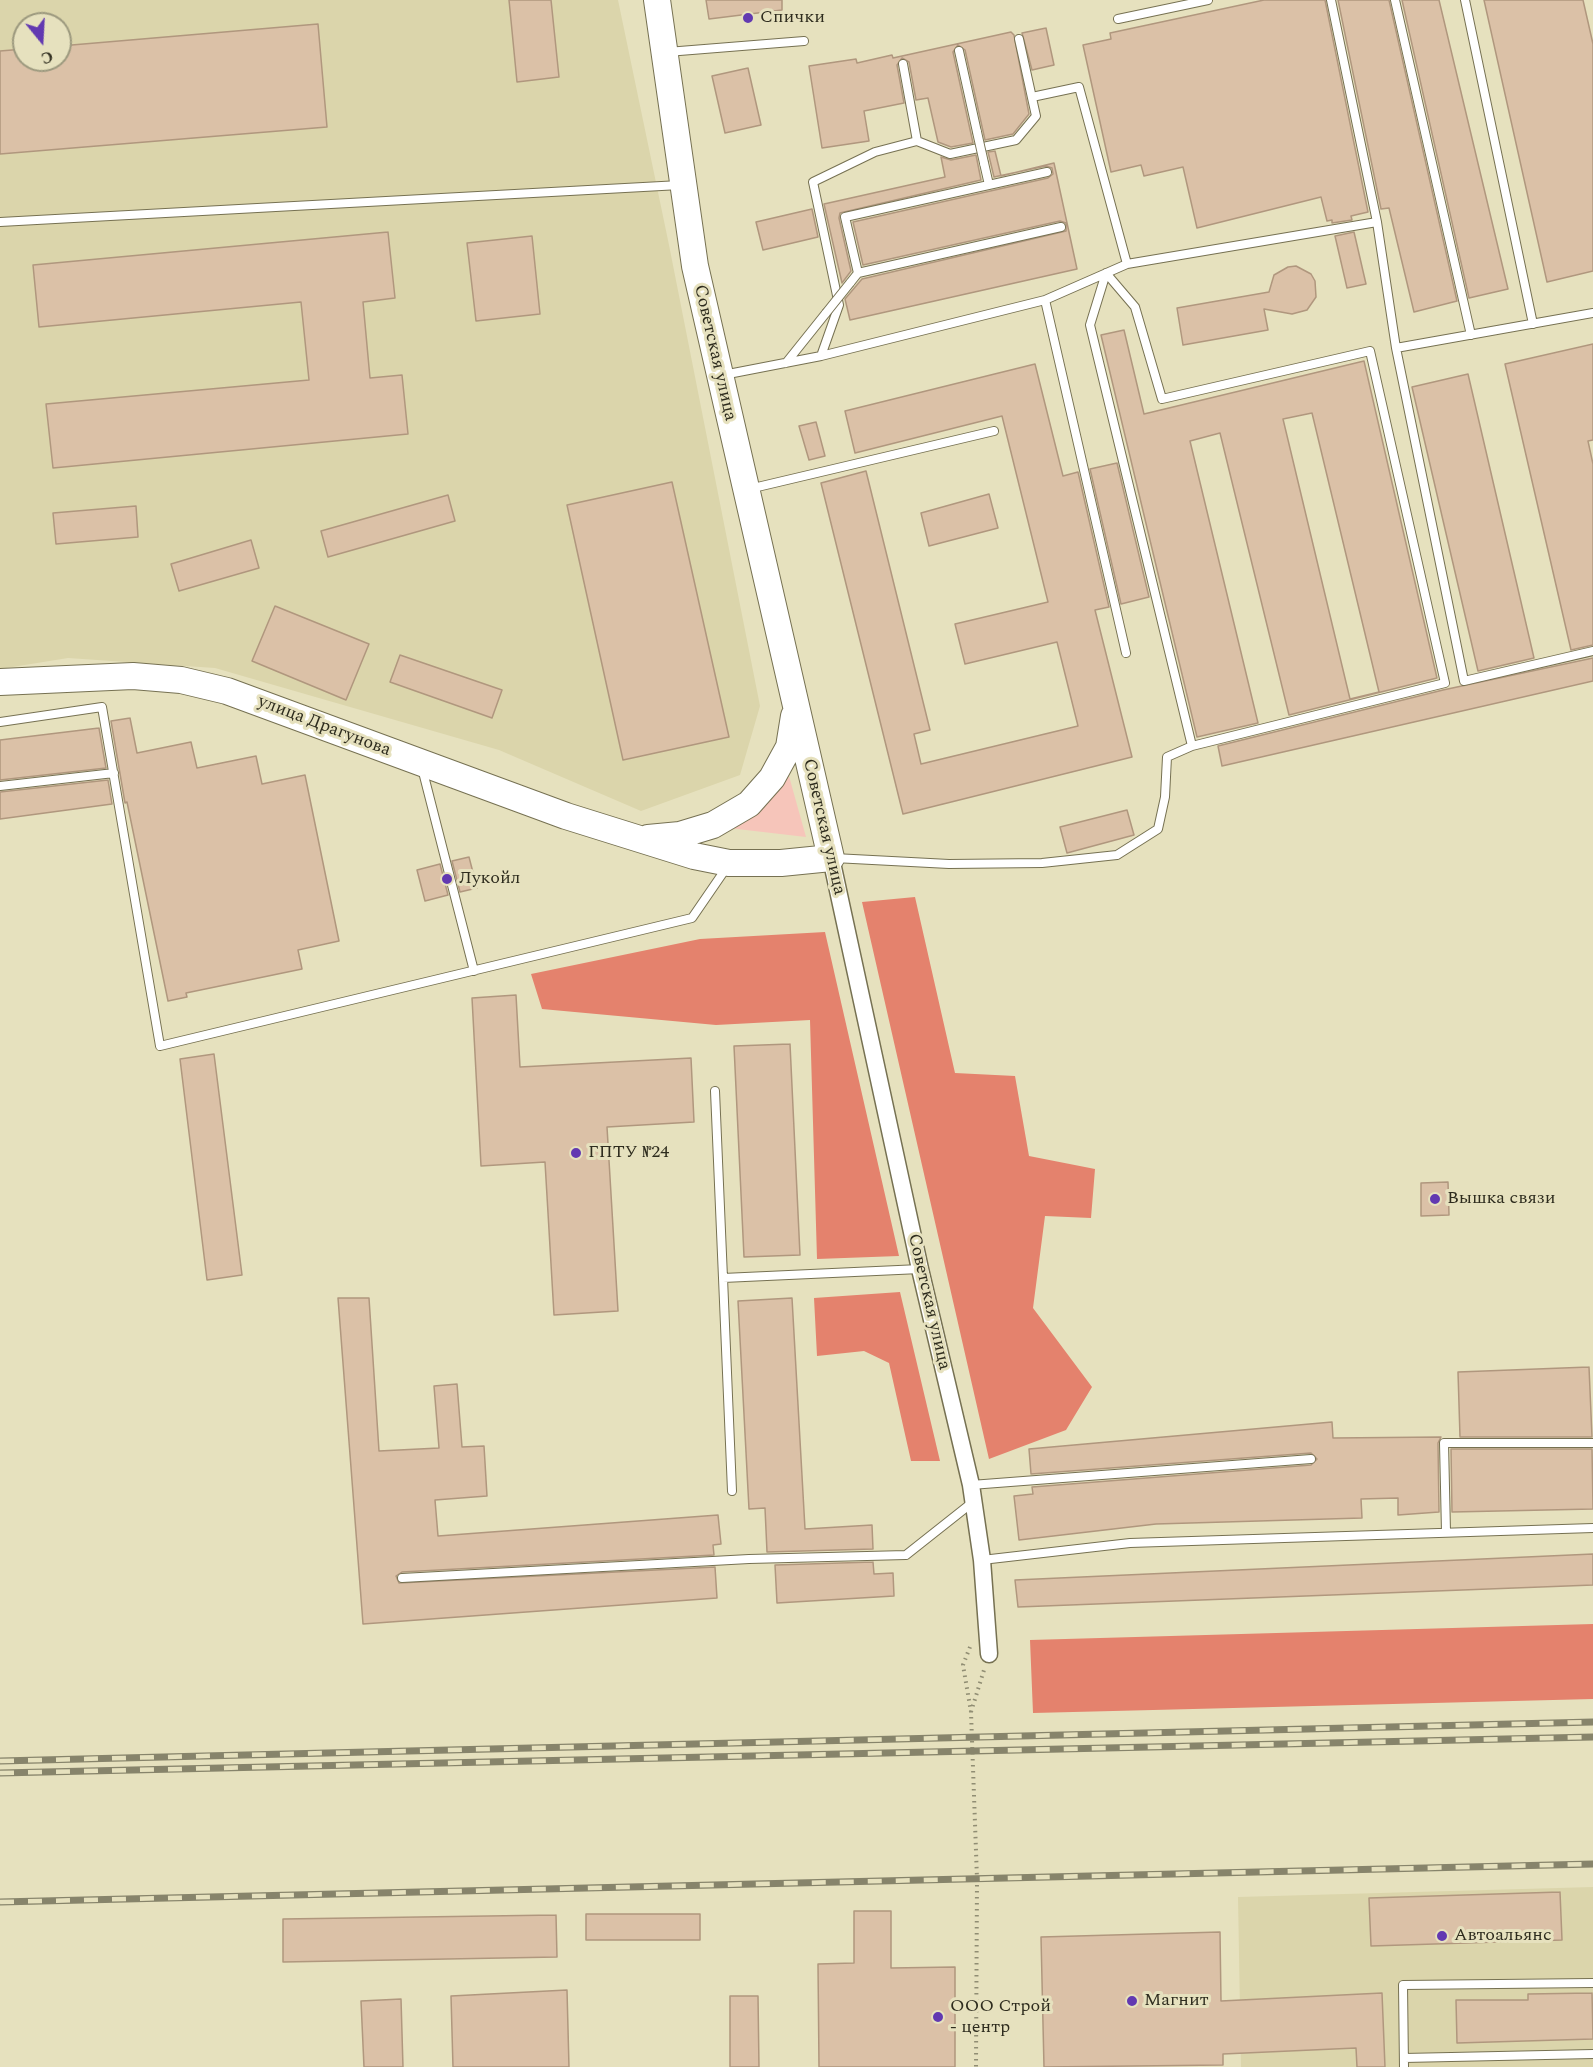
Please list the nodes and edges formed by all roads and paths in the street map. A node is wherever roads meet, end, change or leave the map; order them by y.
1 (657, 0) edge
2 (1208, 0) edge
3 (1330, 0) edge
4 (1395, 0) edge
5 (1465, 0) edge
6 (1118, 19) dead end
7 (1019, 39) dead end
8 (804, 41) dead end
9 (667, 42) junction
10 (959, 51) dead end
11 (903, 64) dead end
12 (1032, 97) junction
13 (917, 141) junction
14 (1047, 172) dead end
15 (683, 185) junction
16 (988, 185) junction
17 (0, 222) edge
18 (1377, 222) junction
19 (1061, 227) dead end
20 (1127, 264) junction
21 (858, 273) junction
22 (1106, 273) junction
23 (1045, 300) junction
24 (1593, 313) edge
25 (1533, 324) junction
26 (1470, 335) junction
27 (1396, 348) junction
28 (821, 356) junction
29 (786, 363) junction
30 (719, 376) junction
31 (994, 431) dead end
32 (745, 490) junction
33 (1593, 651) edge
34 (1126, 653) dead end
35 (0, 682) edge
36 (795, 707) junction
37 (0, 723) edge
38 (1192, 746) junction
39 (421, 764) junction
40 (114, 773) junction
41 (0, 786) edge
42 (636, 840) junction
43 (831, 858) junction
44 (729, 863) junction
45 (474, 972) junction
46 (715, 1091) dead end
47 (920, 1269) junction
48 (723, 1278) junction
49 (1593, 1443) edge
50 (1311, 1459) dead end
51 (732, 1491) dead end
52 (972, 1493) junction
53 (1593, 1528) edge
54 (1446, 1532) junction
55 (982, 1560) junction
56 (402, 1578) dead end
57 (970, 1646) dead end
58 (989, 1654) joint
59 (971, 1712) junction
60 (1593, 1983) edge
61 (1593, 2054) edge
62 (1404, 2063) edge
63 (976, 2067) edge

1 - 9 main road, Советская улица
2 - 6 lane
3 - 18 lane
4 - 26 lane
5 - 25 lane
7 - 12 lane
8 - 9 lane
9 - 15 main road, Советская улица
10 - 16 lane, bridge
11 - 13 lane
12 - 13 lane
12 - 20 lane
13 - 28 lane
14 - 16 lane
15 - 17 lane
15 - 30 main road, Советская улица
16 - 21 lane
18 - 20 lane
18 - 27 lane
19 - 21 lane
20 - 22 lane
21 - 29 lane, bridge
22 - 23 lane
22 - 38 lane
22 - 38 lane
23 - 28 lane
23 - 34 lane
24 - 25 lane
25 - 26 lane
26 - 27 lane
27 - 33 lane
28 - 29 lane
29 - 30 lane
30 - 32 main road, Советская улица
31 - 32 lane
32 - 36 main road, Советская улица
35 - 39 main road, улица Драгунова
36 - 42 main road
36 - 43 main road, Советская улица
37 - 40 lane
38 - 43 lane
39 - 42 main road, улица Драгунова
39 - 45 lane
40 - 41 lane
40 - 45 lane
42 - 44 main road, улица Драгунова
43 - 44 main road, улица Драгунова
43 - 47 street, Советская улица
44 - 45 lane
46 - 48 lane
47 - 48 lane
47 - 52 street, Советская улица
48 - 51 lane
49 - 54 lane
50 - 52 lane
52 - 55 street, Советская улица
52 - 56 lane
53 - 54 lane
54 - 55 lane
55 - 58 street, Советская улица
57 - 59 path
58 - 59 path
59 - 63 path
60 - 62 lane
61 - 62 lane

